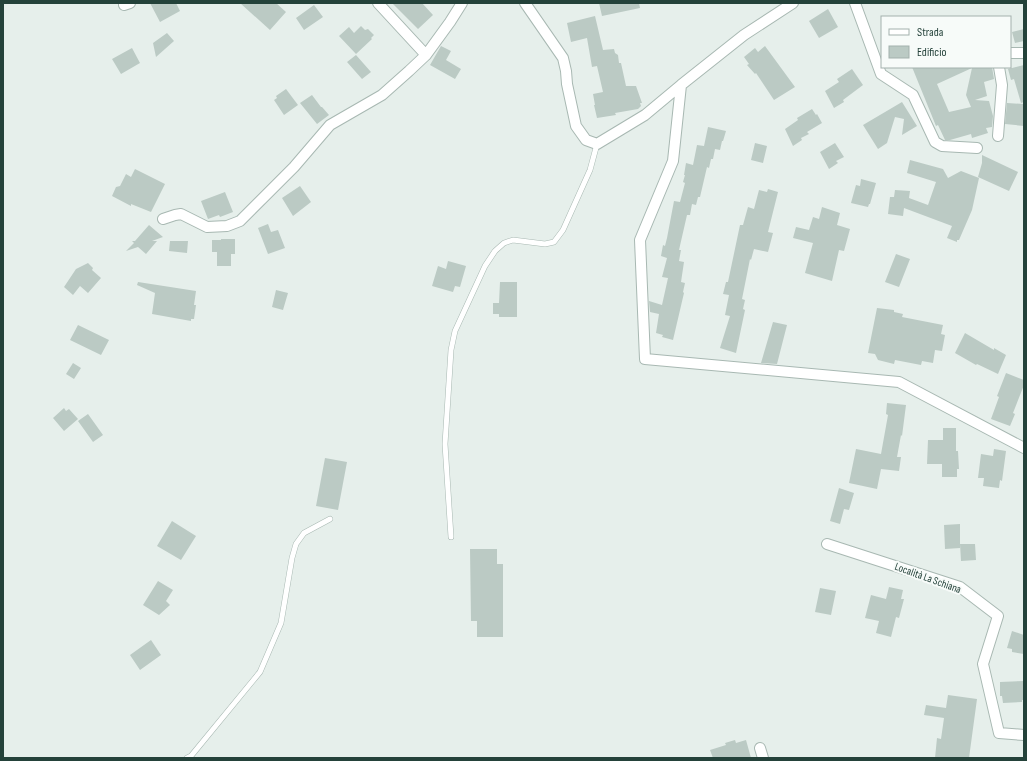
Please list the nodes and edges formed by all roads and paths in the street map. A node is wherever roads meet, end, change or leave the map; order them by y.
1 (378, 3) edge
2 (462, 3) edge
3 (525, 3) edge
4 (793, 3) edge
5 (855, 3) edge
6 (1011, 53) edge
7 (1024, 53) edge
8 (426, 55) junction
9 (999, 68) edge
10 (681, 85) junction
11 (998, 136) dead end
12 (597, 144) junction
13 (977, 148) dead end
14 (163, 219) dead end
15 (1024, 448) edge
16 (330, 519) dead end
17 (451, 537) dead end
18 (827, 544) dead end
19 (1024, 735) edge
20 (187, 758) edge

1 - 8 street
2 - 8 street
3 - 12 street
4 - 10 street
5 - 13 street
6 - 7 street
8 - 14 street
9 - 11 street
10 - 12 street
10 - 15 street
12 - 17 lane
16 - 20 lane
18 - 19 street, Località La Schiana

